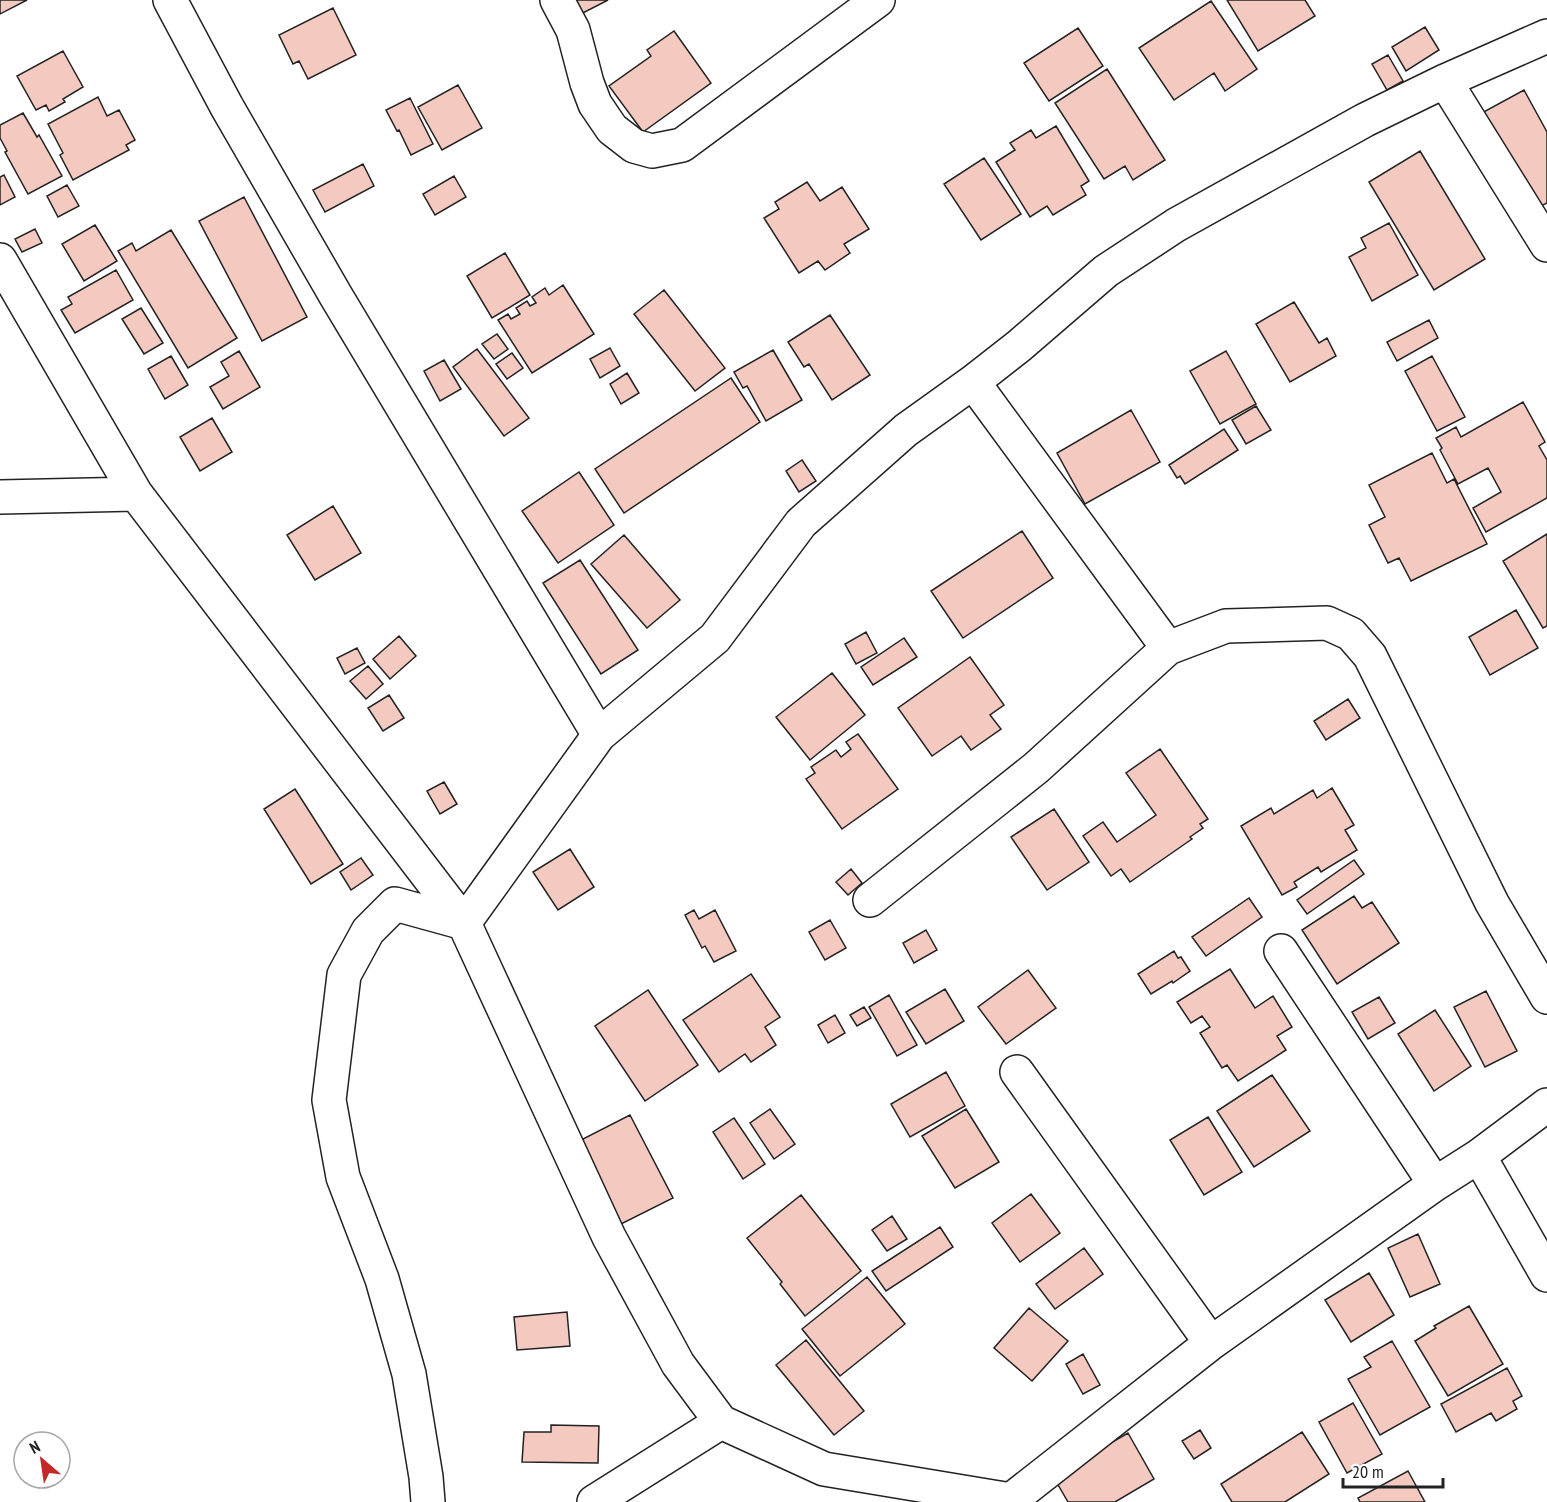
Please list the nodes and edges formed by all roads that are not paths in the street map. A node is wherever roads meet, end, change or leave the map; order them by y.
1 (170, 0) edge
2 (556, 0) edge
3 (878, 0) edge
4 (1547, 36) edge
5 (1445, 81) junction
6 (1547, 245) edge
7 (0, 260) edge
8 (973, 382) junction
9 (136, 494) junction
10 (0, 497) edge
11 (1168, 648) junction
12 (599, 735) junction
13 (870, 900) dead end
14 (464, 923) junction
15 (1281, 951) dead end
16 (1547, 998) edge
17 (1017, 1072) dead end
18 (1547, 1105) edge
19 (1479, 1156) junction
20 (1435, 1184) junction
21 (1547, 1275) edge
22 (1211, 1343) junction
23 (721, 1422) junction
24 (428, 1502) edge
25 (594, 1502) edge

1 - 12 street
2 - 3 street
4 - 5 street
5 - 6 street
5 - 8 street
7 - 9 street
8 - 11 street
8 - 12 street
9 - 10 street
9 - 14 street
11 - 13 street
11 - 16 street
12 - 14 street
14 - 23 street
14 - 24 street
15 - 20 street
17 - 22 street
18 - 19 street
19 - 20 street
19 - 21 street
20 - 22 street
22 - 23 street
23 - 25 street

